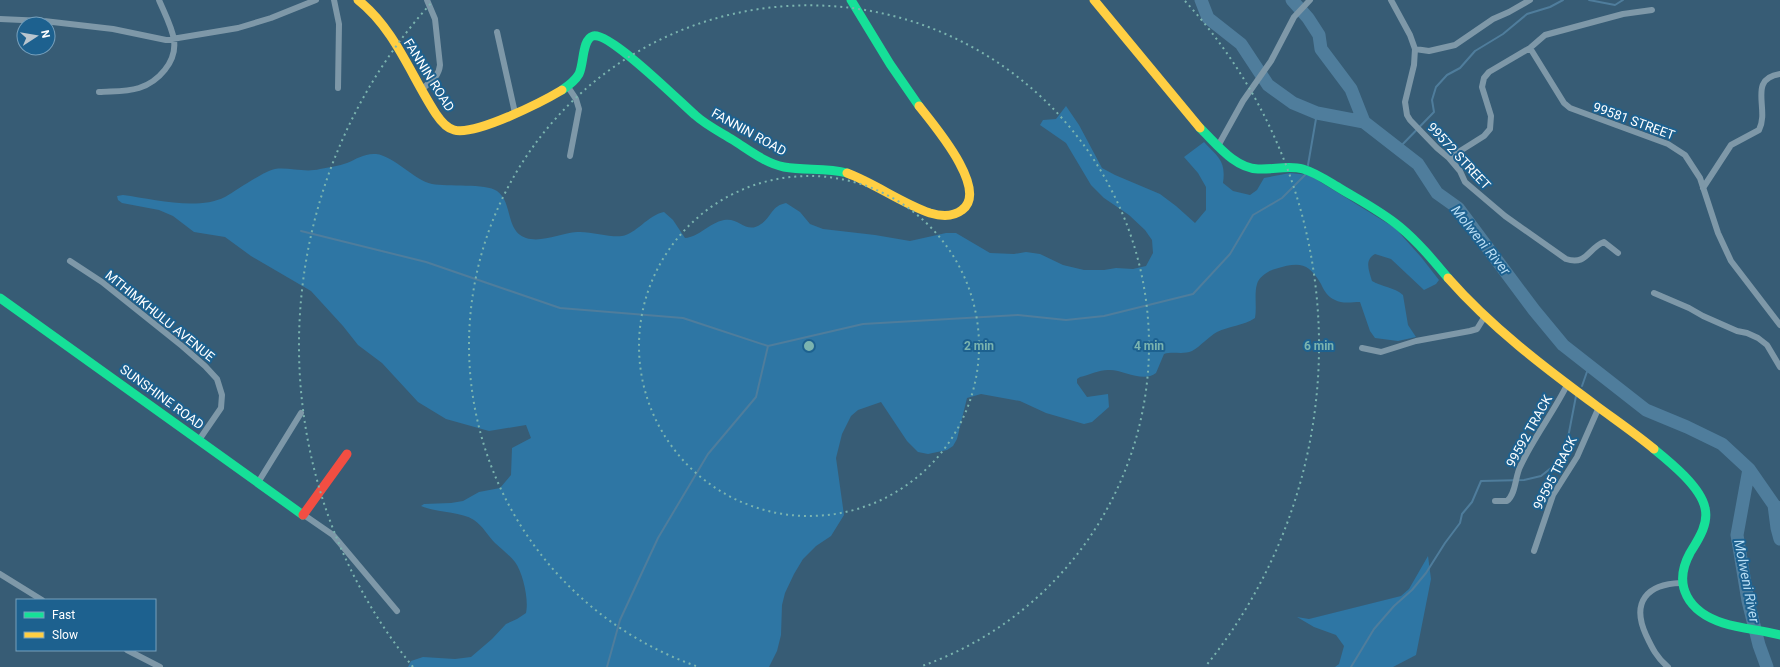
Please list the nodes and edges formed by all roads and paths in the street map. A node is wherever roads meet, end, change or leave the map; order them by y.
1 (159, 0) edge
2 (316, 0) edge
3 (334, 0) edge
4 (358, 0) edge
5 (427, 0) edge
6 (851, 0) edge
7 (1094, 0) edge
8 (1310, 0) edge
9 (1391, 0) edge
10 (1530, 0) edge
11 (1652, 10) dead end
12 (0, 19) edge
13 (497, 32) dead end
14 (174, 40) junction
15 (1530, 48) junction
16 (1415, 49) junction
17 (1780, 74) edge
18 (568, 87) junction
19 (338, 88) dead end
20 (421, 90) junction
21 (99, 92) dead end
22 (515, 113) junction
23 (1218, 146) junction
24 (570, 156) dead end
25 (1449, 158) junction
26 (1703, 188) junction
27 (1618, 253) dead end
28 (70, 261) dead end
29 (1654, 293) dead end
30 (0, 298) edge
31 (1485, 316) junction
32 (1780, 326) edge
33 (1362, 348) dead end
34 (1780, 367) edge
35 (1568, 383) junction
36 (1599, 407) junction
37 (301, 413) dead end
38 (199, 440) junction
39 (347, 454) dead end
40 (259, 482) junction
41 (1495, 502) dead end
42 (305, 512) junction
43 (1534, 551) dead end
44 (0, 574) edge
45 (1681, 584) junction
46 (40, 599) edge
47 (397, 611) dead end
48 (1780, 635) edge
49 (129, 651) edge
50 (160, 667) edge
51 (1668, 667) edge

1 - 14 street
2 - 14 street
3 - 19 street
4 - 20 street, FANNIN ROAD
5 - 20 street
6 - 18 street, FANNIN ROAD
7 - 23 street
8 - 23 street
9 - 16 street, 99572 STREET
10 - 16 street
11 - 15 street
12 - 14 street
13 - 22 street
14 - 21 street
15 - 25 street
15 - 26 street, 99581 STREET
16 - 25 street, 99572 STREET
17 - 26 street
18 - 22 street, FANNIN ROAD
18 - 24 street
20 - 22 street, FANNIN ROAD
23 - 31 street
25 - 27 street, 99572 STREET
26 - 32 street, 99581 STREET
28 - 38 street, MTHIMKHULU AVENUE
29 - 34 street
30 - 38 street, SUNSHINE ROAD
31 - 33 street
31 - 35 street
35 - 36 street
35 - 41 street, 99592 TRACK
36 - 43 street, 99595 TRACK
36 - 45 street
37 - 40 street
38 - 40 street, SUNSHINE ROAD
39 - 42 street
40 - 42 street, SUNSHINE ROAD
42 - 47 street
44 - 46 street
45 - 48 street
45 - 51 street
49 - 50 street

